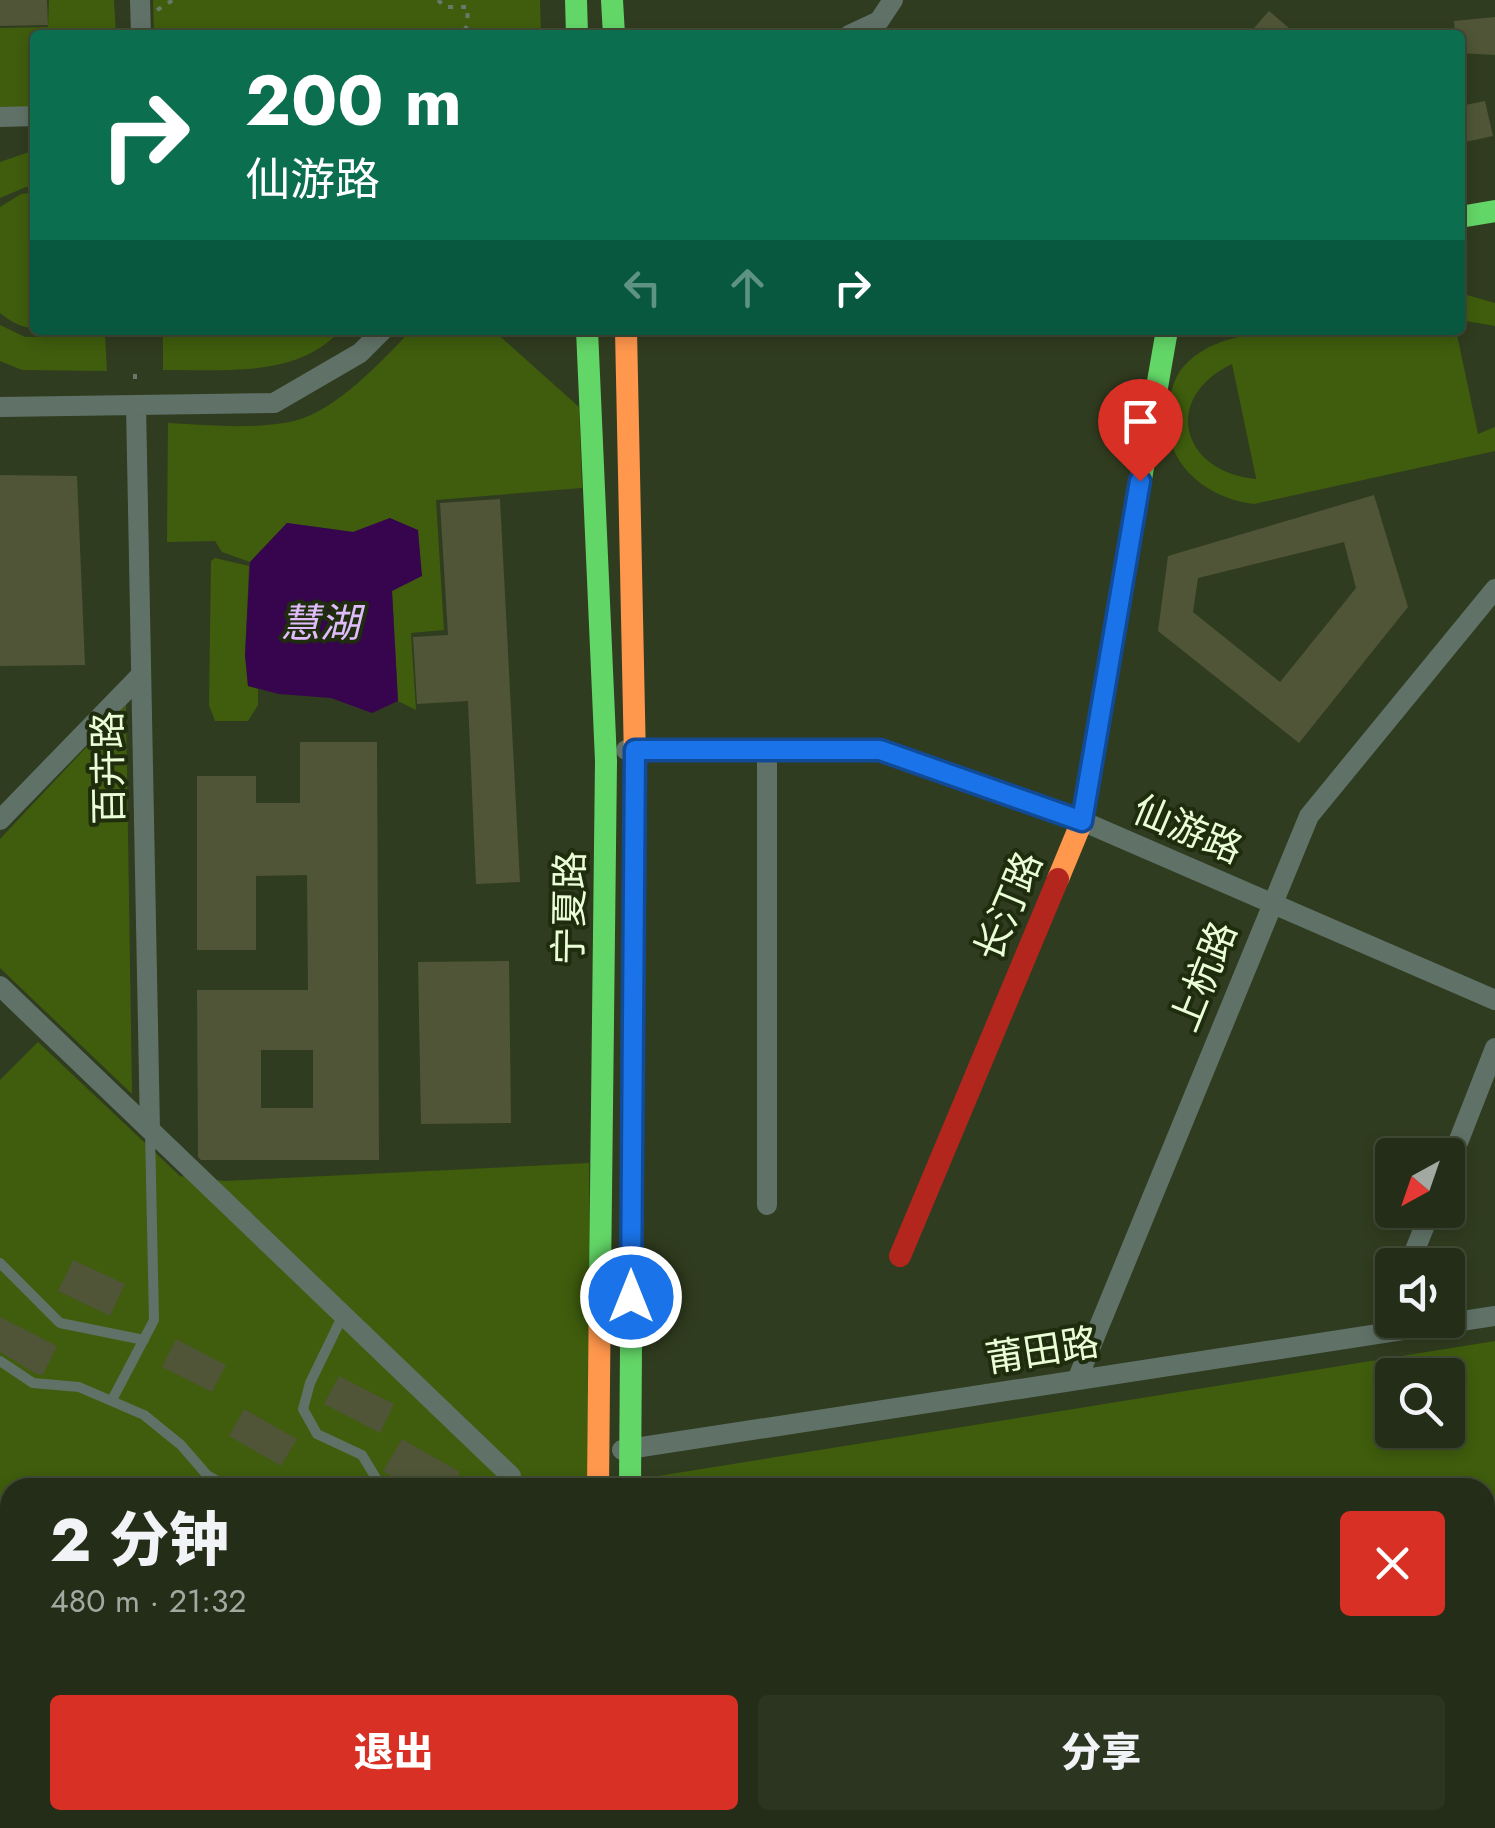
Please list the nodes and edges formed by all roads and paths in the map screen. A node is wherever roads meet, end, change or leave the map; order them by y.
1 (140, 0) edge
2 (438, 0) edge
3 (576, 0) edge
4 (612, 0) edge
5 (893, 0) edge
6 (141, 30) edge
7 (464, 30) edge
8 (578, 30) edge
9 (614, 30) edge
10 (860, 30) edge
11 (30, 116) edge
12 (0, 117) edge
13 (1495, 211) edge
14 (1465, 216) edge
15 (378, 335) edge
16 (587, 335) edge
17 (626, 335) edge
18 (1165, 335) edge
19 (136, 405) junction
20 (0, 406) edge
21 (1495, 590) edge
22 (141, 675) junction
23 (635, 750) junction
24 (767, 750) junction
25 (605, 751) junction
26 (0, 820) edge
27 (1082, 821) junction
28 (1271, 903) junction
29 (0, 986) edge
30 (1495, 1000) edge
31 (1495, 1048) edge
32 (150, 1130) junction
33 (1460, 1138) edge
34 (767, 1205) dead end
35 (900, 1256) dead end
36 (0, 1263) edge
37 (343, 1315) junction
38 (1495, 1316) edge
39 (1465, 1321) edge
40 (1375, 1334) edge
41 (144, 1340) junction
42 (0, 1362) edge
43 (1077, 1380) junction
44 (112, 1400) junction
45 (599, 1450) junction
46 (630, 1450) junction
47 (511, 1476) dead end
48 (212, 1478) edge
49 (376, 1478) edge
50 (598, 1478) edge
51 (630, 1478) edge

1 - 6 street
2 - 7 path
3 - 8 main road
4 - 9 main road
5 - 10 street
11 - 12 street
13 - 14 main road
15 - 19 street
16 - 25 main road, 宁夏路
17 - 23 main road, 宁夏路
18 - 27 main road, 长汀路
19 - 20 street
19 - 22 street, 百卉路
21 - 28 street, 上杭路
22 - 26 street
22 - 32 street, 百卉路
23 - 24 street, 仙游路
23 - 25 street, 仙游路
23 - 46 main road, 宁夏路
24 - 27 street, 仙游路
24 - 34 street
25 - 45 main road, 宁夏路
27 - 28 street, 仙游路
27 - 35 main road, 长汀路
28 - 30 street, 仙游路
28 - 43 street, 上杭路
29 - 32 street
31 - 33 street
32 - 37 street
32 - 41 lane
36 - 41 lane
37 - 47 street
37 - 49 lane
38 - 39 street, 莆田路
40 - 43 street, 莆田路
41 - 44 lane
42 - 44 lane
43 - 46 street, 莆田路
44 - 48 lane
45 - 46 street, 莆田路
45 - 50 main road, 宁夏路
46 - 51 main road, 宁夏路

